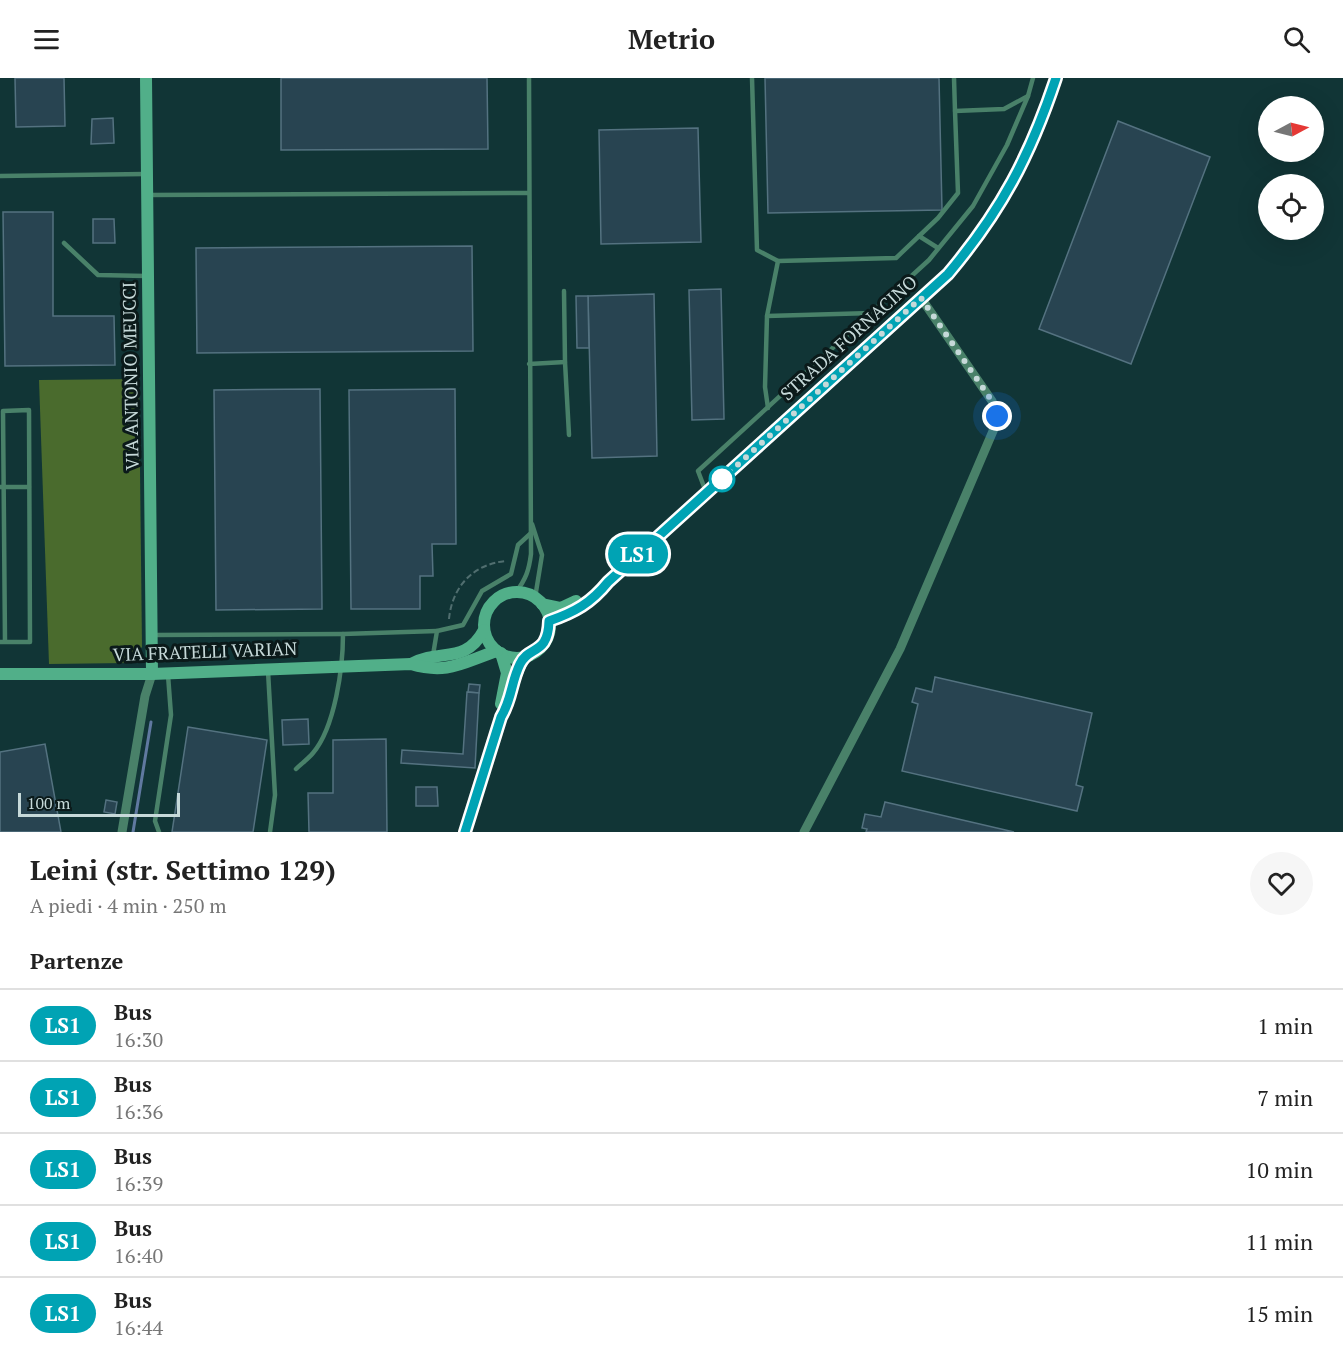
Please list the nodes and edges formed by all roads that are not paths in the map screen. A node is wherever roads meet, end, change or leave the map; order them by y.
1 (146, 78) edge
2 (529, 78) edge
3 (752, 78) edge
4 (954, 78) edge
5 (1033, 78) edge
6 (1056, 78) edge
7 (1028, 96) junction
8 (955, 111) junction
9 (148, 174) junction
10 (0, 176) edge
11 (528, 193) junction
12 (148, 195) junction
13 (919, 236) junction
14 (64, 243) dead end
15 (938, 248) junction
16 (778, 261) junction
17 (148, 276) junction
18 (564, 291) dead end
19 (921, 298) junction
20 (872, 313) junction
21 (767, 316) junction
22 (565, 362) junction
23 (529, 364) junction
24 (768, 408) junction
25 (569, 435) dead end
26 (2, 487) edge
27 (29, 487) junction
28 (706, 493) junction
29 (530, 518) junction
30 (530, 534) junction
31 (608, 582) junction
32 (516, 592) junction
33 (538, 601) junction
34 (549, 621) junction
35 (484, 630) junction
36 (437, 631) junction
37 (343, 634) junction
38 (153, 635) junction
39 (2, 642) edge
40 (499, 652) junction
41 (525, 657) junction
42 (433, 662) junction
43 (343, 666) junction
44 (268, 668) junction
45 (167, 673) junction
46 (0, 674) edge
47 (152, 674) junction
48 (501, 717) junction
49 (296, 769) dead end
50 (122, 832) edge
51 (159, 832) edge
52 (270, 832) edge
53 (465, 832) edge
54 (804, 832) edge

1 - 9 street, VIA ANTONIO MEUCCI
2 - 11 lane
3 - 16 lane
4 - 8 lane
5 - 7 lane
6 - 19 street, STRADA FORNACINO
7 - 8 lane
7 - 15 lane
8 - 13 lane
9 - 10 lane
9 - 12 street, VIA ANTONIO MEUCCI
11 - 12 lane
11 - 23 lane
12 - 17 street, VIA ANTONIO MEUCCI
13 - 15 lane
13 - 16 lane
14 - 17 lane
15 - 20 lane
16 - 21 lane
17 - 38 street, VIA ANTONIO MEUCCI
18 - 22 lane
19 - 28 street, STRADA FORNACINO
19 - 54 street
20 - 21 lane
20 - 24 lane
21 - 24 lane
22 - 23 lane
22 - 25 lane
23 - 29 lane
24 - 28 lane
26 - 27 lane
26 - 27 lane
26 - 39 lane
27 - 39 lane
28 - 31 street, STRADA FORNACINO
29 - 30 lane
29 - 33 lane
30 - 32 lane
30 - 36 lane
31 - 33 street, STRADA FORNACINO
31 - 34 street, STRADA FORNACINO
32 - 33 street
32 - 35 street
33 - 34 street
34 - 41 street
35 - 40 street
35 - 42 street, VIA FRATELLI VARIAN
36 - 37 lane
36 - 42 lane
37 - 38 lane
37 - 43 lane
38 - 47 street, VIA ANTONIO MEUCCI
40 - 41 street
40 - 42 street, VIA FRATELLI VARIAN
40 - 48 street
41 - 48 street
42 - 43 street, VIA FRATELLI VARIAN
43 - 44 street, VIA FRATELLI VARIAN
43 - 49 lane
44 - 45 street, VIA FRATELLI VARIAN
44 - 52 lane
45 - 47 street, VIA FRATELLI VARIAN
45 - 51 lane
46 - 47 street, VIA FRATELLI VARIAN
47 - 50 street
48 - 53 street

